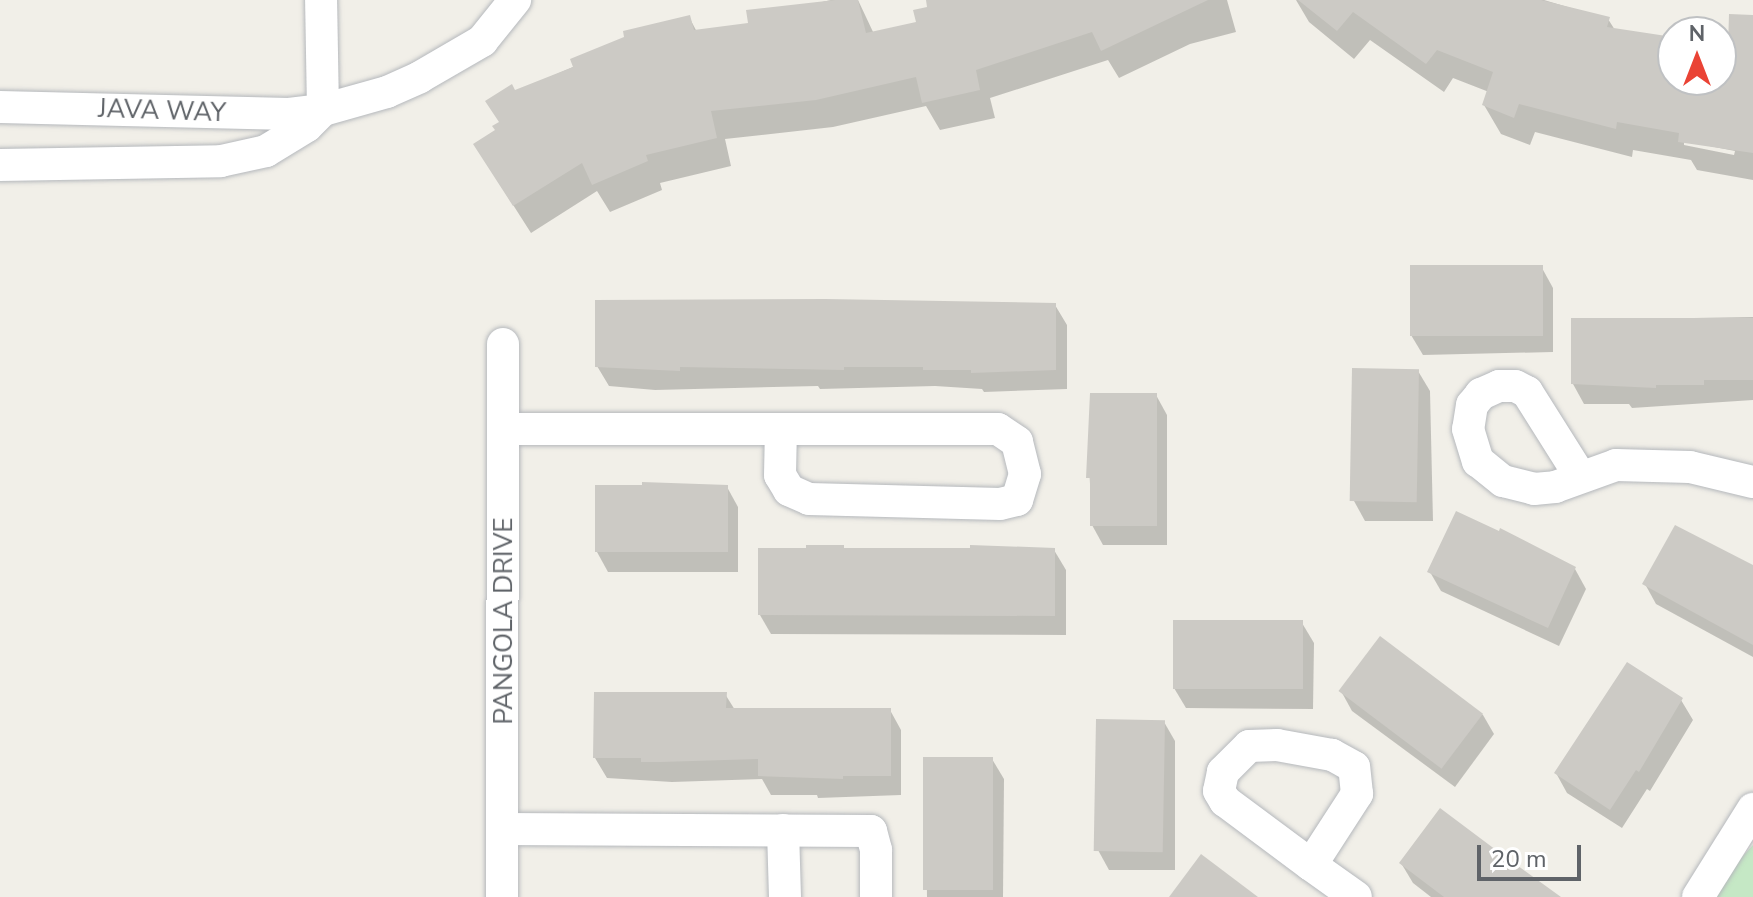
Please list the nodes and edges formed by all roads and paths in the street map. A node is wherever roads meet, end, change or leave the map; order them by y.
1 (321, 0) edge
2 (515, 0) edge
3 (0, 107) edge
4 (323, 110) junction
5 (0, 165) edge
6 (503, 344) dead end
7 (503, 429) junction
8 (781, 429) junction
9 (1580, 476) dead end
10 (1753, 482) edge
11 (1753, 809) edge
12 (503, 829) junction
13 (783, 830) junction
14 (1311, 865) dead end
15 (502, 897) edge
16 (785, 897) edge
17 (876, 897) edge
18 (1356, 897) edge
19 (1698, 897) edge

1 - 4 street
2 - 4 street
3 - 4 street, JAVA WAY
4 - 5 street
6 - 7 street, PANGOLA DRIVE
7 - 8 street
7 - 12 street, PANGOLA DRIVE
8 - 8 street
9 - 10 street
11 - 19 street
12 - 13 street
12 - 15 street, PANGOLA DRIVE
13 - 16 street
13 - 17 street
14 - 18 street

